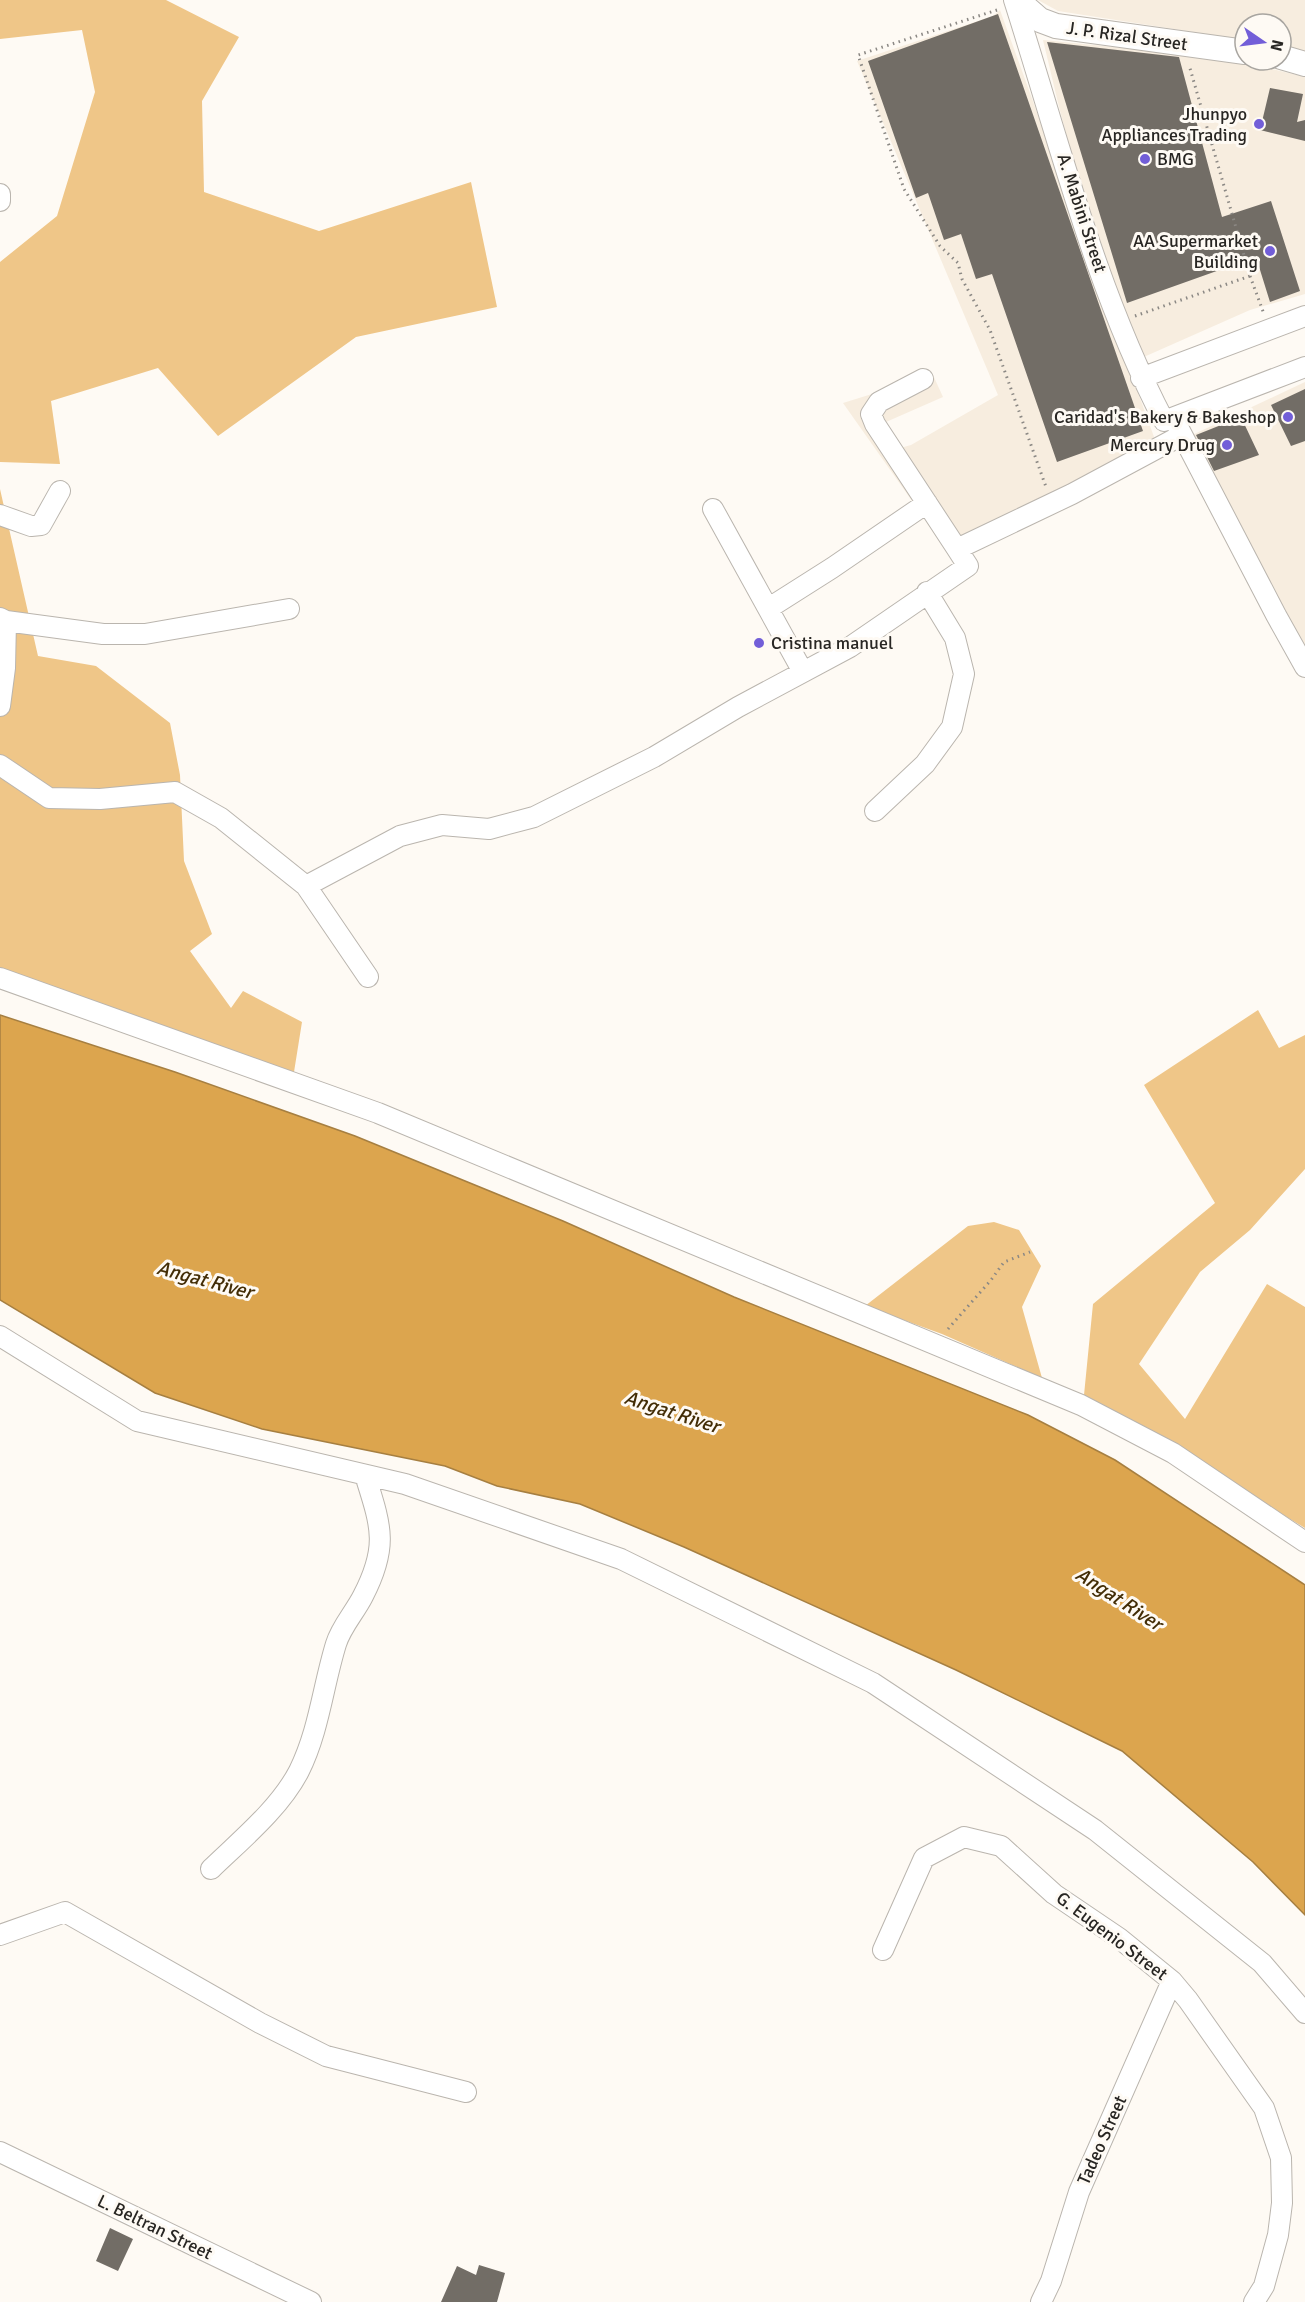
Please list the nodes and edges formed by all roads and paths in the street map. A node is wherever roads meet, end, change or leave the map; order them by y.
1 (1012, 2) edge
2 (1182, 43) junction
3 (1233, 50) edge
4 (0, 194) edge
5 (0, 201) edge
6 (1250, 276) junction
7 (1305, 316) edge
8 (1119, 321) junction
9 (1269, 328) junction
10 (1305, 367) edge
11 (1141, 378) junction
12 (923, 379) dead end
13 (1169, 419) junction
14 (1182, 435) junction
15 (60, 491) dead end
16 (927, 503) junction
17 (1052, 503) junction
18 (713, 509) dead end
19 (0, 515) edge
20 (957, 549) junction
21 (927, 592) junction
22 (769, 608) junction
23 (289, 609) dead end
24 (3, 619) edge
25 (1299, 641) edge
26 (1305, 667) edge
27 (803, 672) junction
28 (0, 706) edge
29 (0, 765) edge
30 (875, 811) dead end
31 (306, 886) junction
32 (368, 977) dead end
33 (0, 978) edge
34 (1030, 1252) dead end
35 (0, 1336) edge
36 (935, 1344) junction
37 (365, 1474) junction
38 (1305, 1542) edge
39 (211, 1869) dead end
40 (0, 1935) edge
41 (883, 1950) dead end
42 (1172, 1981) junction
43 (1305, 2013) edge
44 (466, 2092) dead end
45 (0, 2152) edge
46 (310, 2302) edge
47 (1041, 2302) edge
48 (1254, 2302) edge

1 - 2 main road, J. P. Rizal Street
1 - 8 street, A. Mabini Street
1 - 17 path
2 - 3 main road, J. P. Rizal Street
2 - 6 path
4 - 5 street
6 - 8 path
6 - 9 path
7 - 9 street
8 - 11 street, A. Mabini Street
9 - 11 street
10 - 13 street
11 - 13 street, A. Mabini Street
12 - 16 street
13 - 14 street, A. Mabini Street
14 - 17 street
14 - 25 street, A. Mabini Street
15 - 19 street
16 - 20 street
16 - 22 street
17 - 20 street
18 - 22 street
20 - 21 street
21 - 27 street
21 - 30 street
22 - 27 street
23 - 24 street
24 - 28 street
25 - 26 street, A. Mabini Street
27 - 31 street
29 - 31 street
31 - 32 street
33 - 36 street
34 - 36 path
35 - 37 street
36 - 38 street
37 - 39 street
37 - 43 street
40 - 44 street
41 - 42 street, G. Eugenio Street
42 - 47 street, Tadeo Street
42 - 48 street, G. Eugenio Street
45 - 46 street, L. Beltran Street

